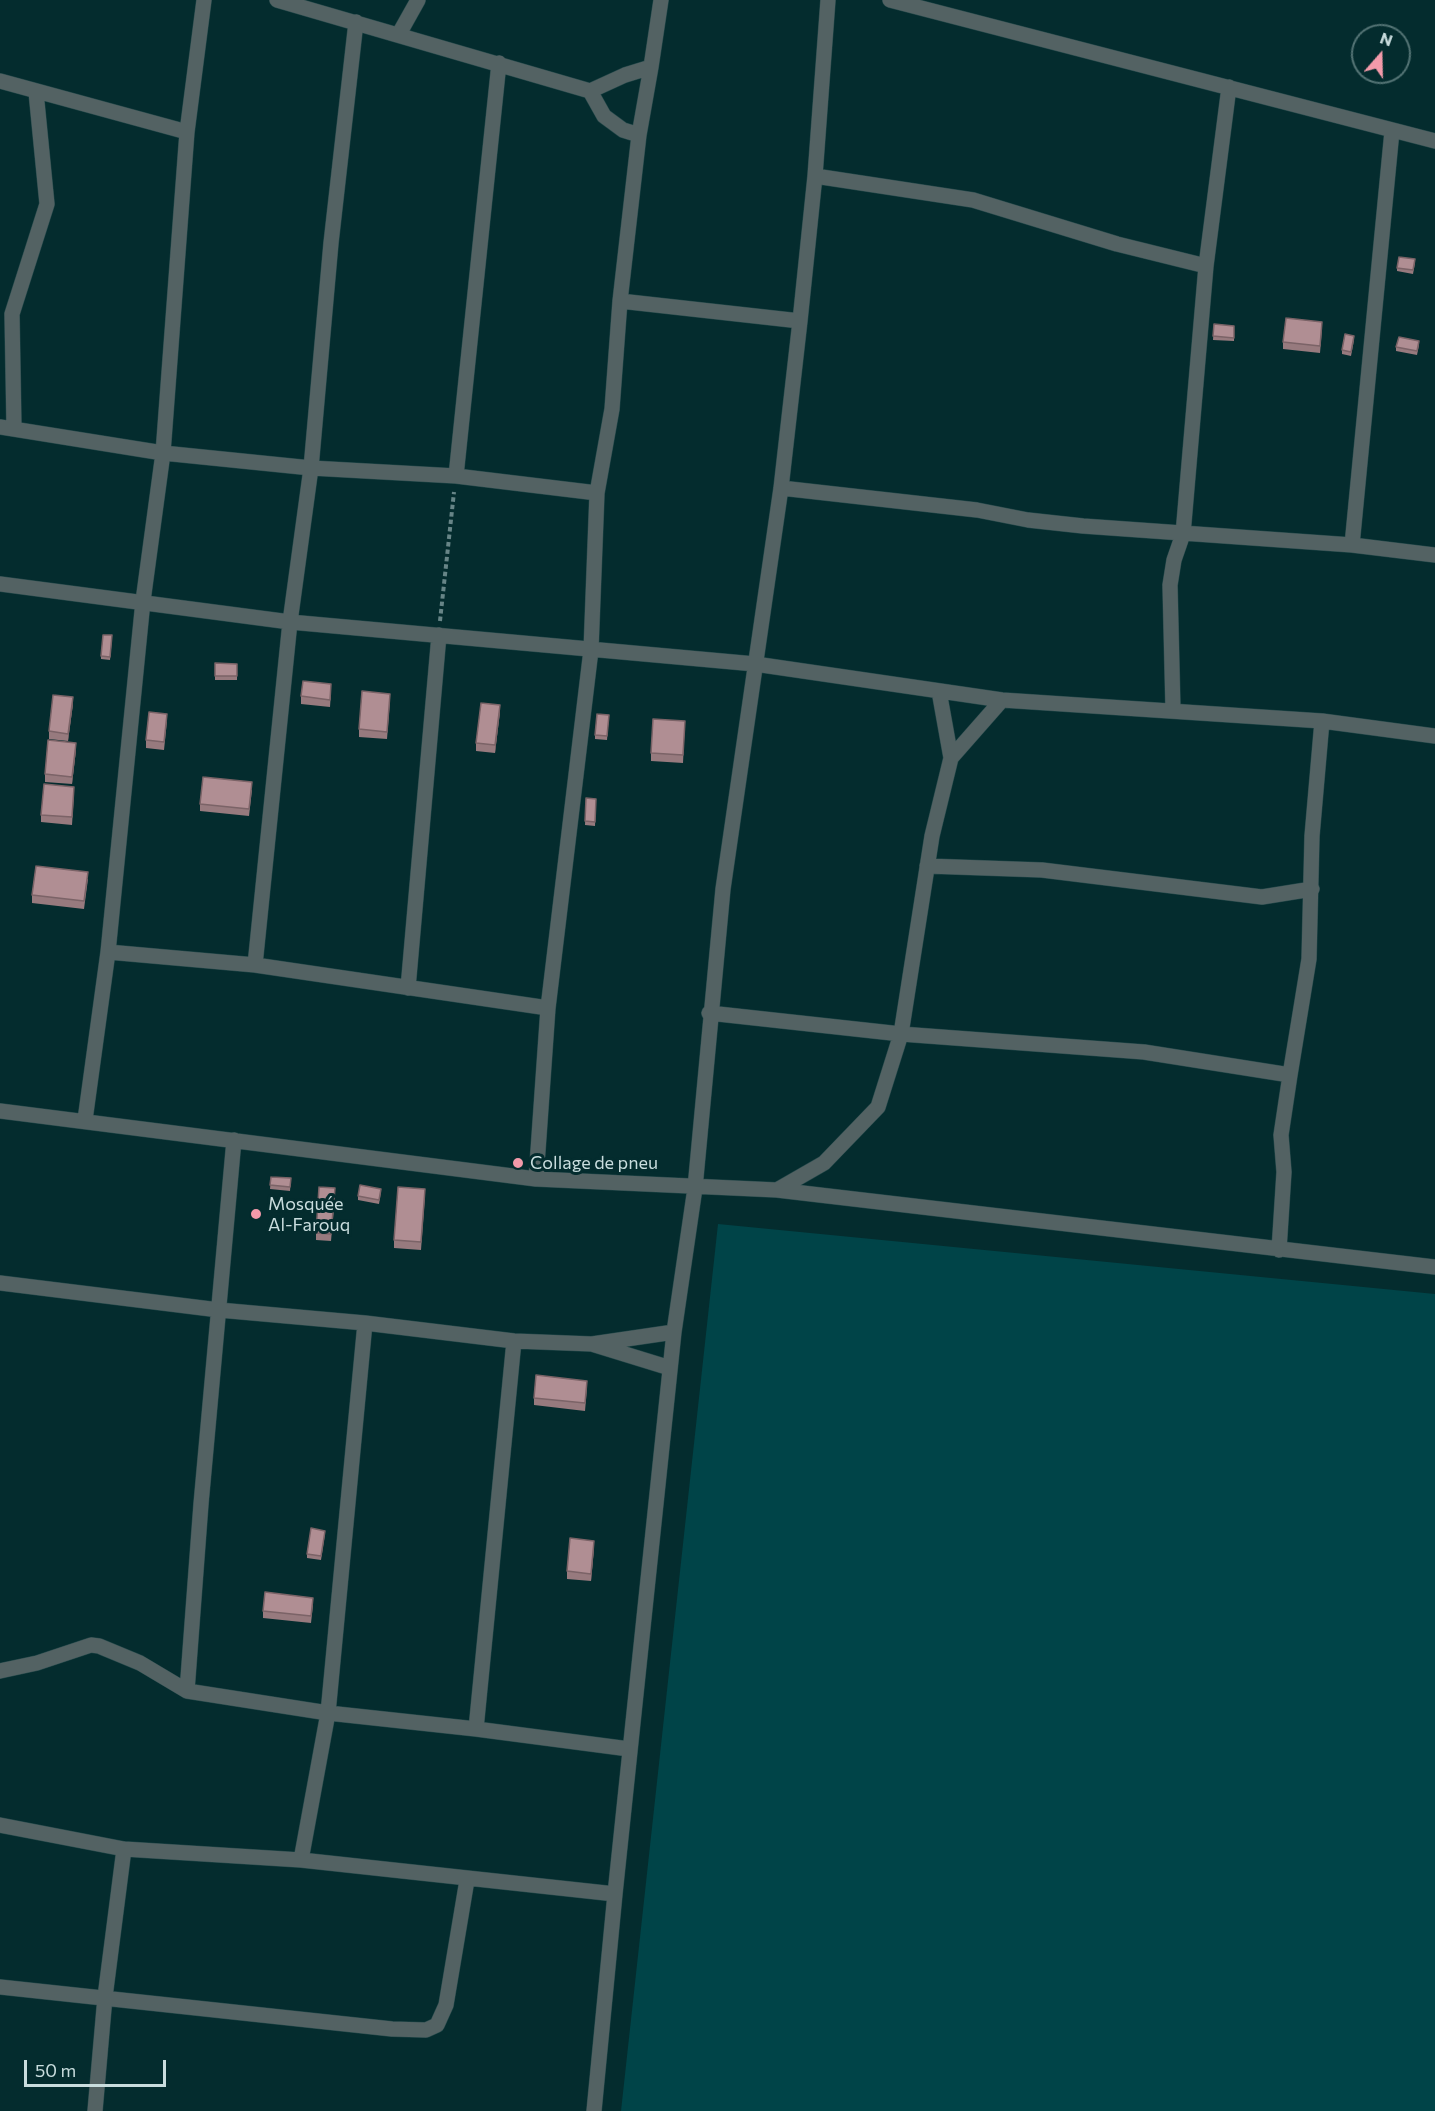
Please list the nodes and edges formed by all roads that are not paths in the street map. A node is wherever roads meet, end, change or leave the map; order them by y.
1 (204, 0) edge
2 (277, 0) edge
3 (418, 0) edge
4 (661, 0) edge
5 (828, 0) edge
6 (890, 0) edge
7 (356, 22) junction
8 (399, 34) junction
9 (499, 63) junction
10 (651, 67) junction
11 (0, 81) edge
12 (1229, 87) junction
13 (590, 91) junction
14 (36, 92) junction
15 (1392, 131) junction
16 (187, 132) junction
17 (639, 135) junction
18 (1435, 141) edge
19 (815, 176) junction
20 (1206, 266) junction
21 (620, 301) junction
22 (6, 313) edge
23 (800, 321) junction
24 (7, 428) edge
25 (163, 453) junction
26 (311, 468) junction
27 (456, 476) junction
28 (781, 488) junction
29 (597, 493) junction
30 (1183, 534) junction
31 (1352, 544) junction
32 (1435, 555) edge
33 (0, 584) edge
34 (143, 601) junction
35 (290, 622) junction
36 (439, 635) junction
37 (591, 650) junction
38 (755, 664) junction
39 (939, 691) junction
40 (1002, 700) junction
41 (1173, 710) junction
42 (1322, 721) junction
43 (1435, 736) edge
44 (951, 758) junction
45 (927, 866) junction
46 (1312, 889) junction
47 (108, 952) junction
48 (255, 965) junction
49 (408, 988) junction
50 (548, 1008) junction
51 (709, 1013) junction
52 (901, 1034) junction
53 (1290, 1075) junction
54 (0, 1111) edge
55 (85, 1120) junction
56 (234, 1140) junction
57 (536, 1179) junction
58 (695, 1188) junction
59 (777, 1190) junction
60 (1279, 1250) junction
61 (1435, 1267) edge
62 (0, 1283) edge
63 (219, 1310) junction
64 (365, 1323) junction
65 (674, 1332) junction
66 (514, 1341) junction
67 (592, 1344) junction
68 (670, 1368) junction
69 (0, 1671) edge
70 (187, 1691) junction
71 (328, 1713) junction
72 (476, 1729) junction
73 (629, 1749) junction
74 (0, 1825) edge
75 (124, 1849) junction
76 (301, 1860) junction
77 (467, 1880) junction
78 (615, 1894) junction
79 (0, 1987) edge
80 (105, 1997) junction
81 (95, 2111) edge
82 (594, 2111) edge

1 - 16 street
2 - 7 street
3 - 8 street
4 - 10 street
5 - 19 street
6 - 12 street
7 - 8 street
7 - 26 street
8 - 9 street
9 - 13 street
9 - 27 street
10 - 13 street
10 - 17 street
11 - 14 street
12 - 15 street
12 - 20 street
13 - 17 street
14 - 16 street
14 - 22 street
15 - 18 street
15 - 31 street
16 - 25 street
17 - 21 street
19 - 20 street
19 - 23 street
20 - 30 street
21 - 23 street
21 - 29 street
22 - 24 street
23 - 28 street
24 - 25 street
25 - 26 street
25 - 34 street
26 - 27 street
26 - 35 street
27 - 29 street
28 - 30 street
28 - 38 street
29 - 37 street
30 - 31 street
30 - 41 street
31 - 32 street
33 - 34 street
34 - 35 street
34 - 47 street
35 - 36 street
35 - 48 street
36 - 37 street
36 - 49 street
37 - 38 street
37 - 50 street
38 - 39 street
38 - 51 street
39 - 40 street
39 - 44 street
40 - 41 street
40 - 44 street
41 - 42 street
42 - 43 street
42 - 46 street
44 - 45 street
45 - 46 street
45 - 52 street
46 - 53 street
47 - 48 street
47 - 55 street
48 - 49 street
49 - 50 street
50 - 57 street
51 - 52 street
51 - 58 street
52 - 53 street
52 - 59 street
53 - 60 street
54 - 55 street
55 - 56 street
56 - 57 street
56 - 63 street
57 - 58 street
58 - 59 street
58 - 65 street
59 - 60 street
60 - 61 street
62 - 63 street
63 - 64 street
63 - 70 street
64 - 66 street
64 - 71 street
65 - 67 street
65 - 68 street
66 - 67 street
66 - 72 street
67 - 68 street
68 - 73 street
69 - 70 street
70 - 71 street
71 - 72 street
71 - 76 street
72 - 73 street
73 - 78 street
74 - 75 street
75 - 76 street
75 - 80 street
76 - 77 street
77 - 78 street
77 - 80 street
78 - 82 street
79 - 80 street
80 - 81 street

